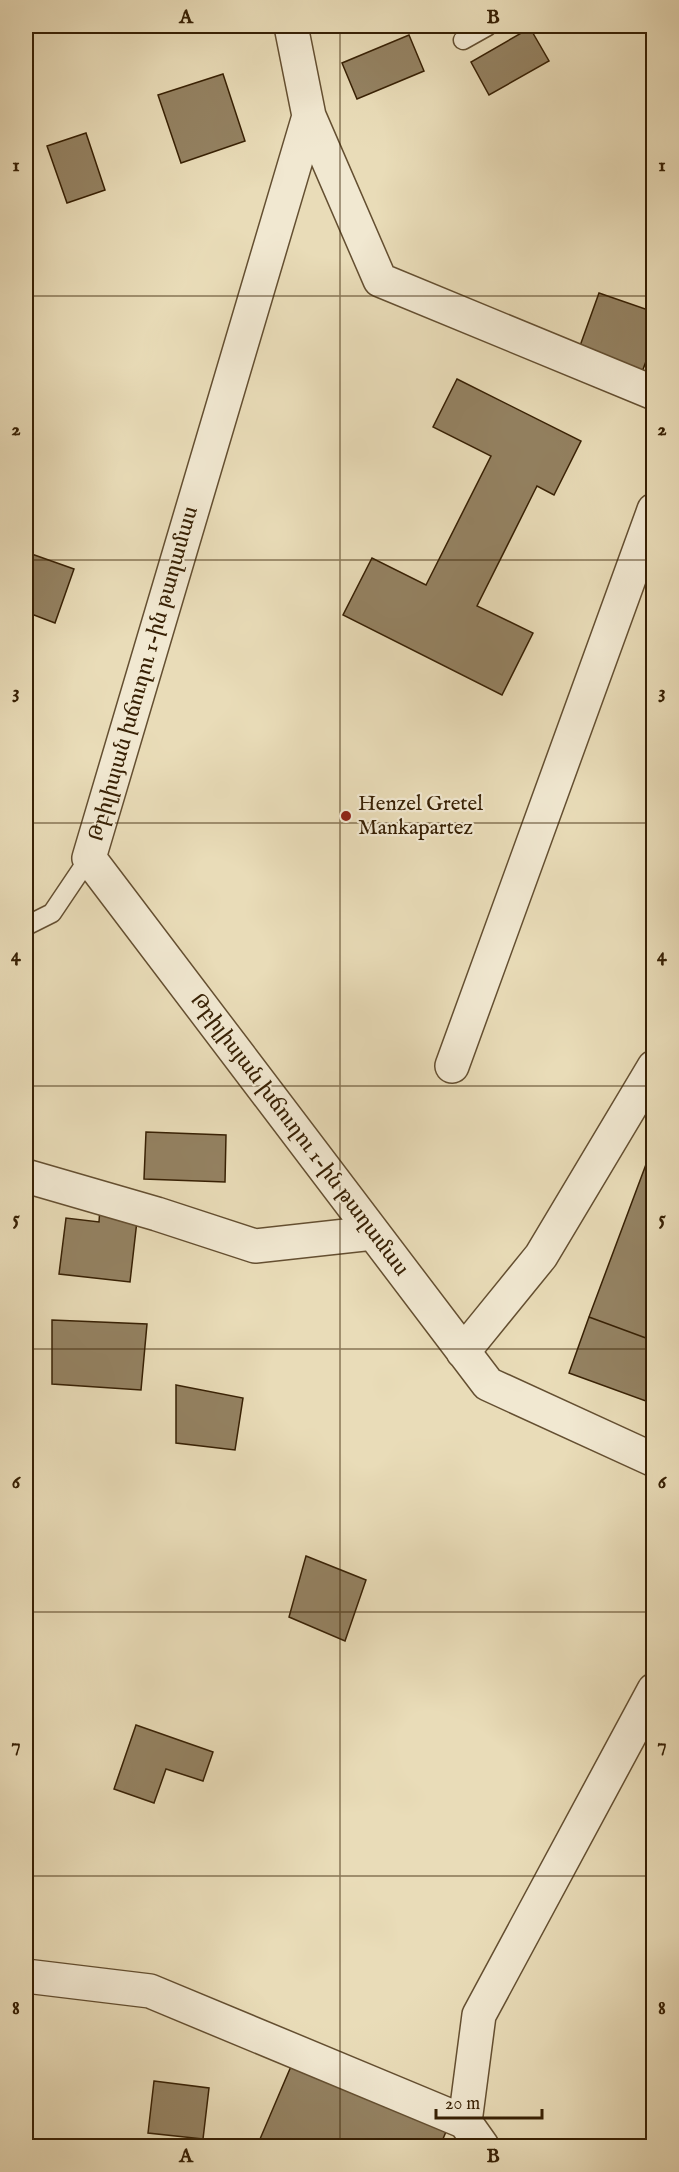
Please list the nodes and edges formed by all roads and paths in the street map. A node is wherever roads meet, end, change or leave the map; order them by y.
1 (291, 26) edge
2 (488, 26) edge
3 (463, 40) dead end
4 (309, 116) junction
5 (654, 393) edge
6 (654, 510) edge
7 (89, 858) junction
8 (26, 926) edge
9 (452, 1066) dead end
10 (654, 1067) edge
11 (26, 1176) edge
12 (373, 1233) junction
13 (463, 1352) junction
14 (654, 1460) edge
15 (654, 1690) edge
16 (26, 1976) edge
17 (473, 2134) edge

1 - 4 street, Թբիլիսյան խճուղու 1-ին թաղամաս
2 - 3 lane
4 - 5 street
4 - 7 street, Թբիլիսյան խճուղու 1-ին թաղամաս
6 - 9 street
7 - 8 lane
7 - 12 street, Թբիլիսյան խճուղու 1-ին թաղամաս
10 - 13 street
11 - 12 street
12 - 13 street, Թբիլիսյան խճուղու 1-ին թաղամաս
13 - 14 street, Թբիլիսյան խճուղու 1-ին թաղամաս
15 - 17 street
16 - 17 street

